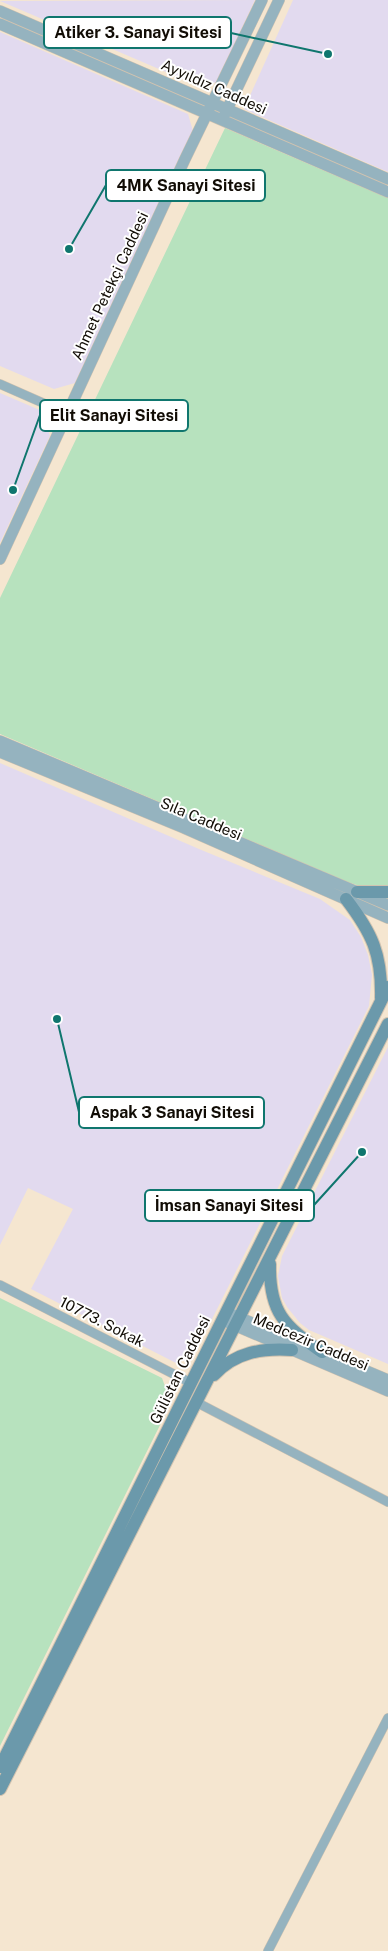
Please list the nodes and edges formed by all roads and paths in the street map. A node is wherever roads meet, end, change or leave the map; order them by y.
1 (262, 0) edge
2 (278, 0) edge
3 (0, 11) edge
4 (0, 24) edge
5 (210, 109) junction
6 (225, 115) junction
7 (388, 180) edge
8 (388, 192) edge
9 (0, 384) edge
10 (68, 414) junction
11 (0, 559) edge
12 (0, 741) edge
13 (0, 752) edge
14 (357, 892) junction
15 (388, 892) edge
16 (346, 900) junction
17 (388, 905) edge
18 (388, 918) edge
19 (388, 987) edge
20 (381, 1002) junction
21 (388, 1024) edge
22 (270, 1258) junction
23 (0, 1285) edge
24 (225, 1316) junction
25 (238, 1322) junction
26 (292, 1350) junction
27 (322, 1352) junction
28 (388, 1380) edge
29 (191, 1383) junction
30 (205, 1384) junction
31 (388, 1391) edge
32 (196, 1402) junction
33 (388, 1502) edge
34 (388, 1718) edge
35 (0, 1767) edge
36 (0, 1789) edge
37 (268, 1951) edge

1 - 5 street, Ahmet Petekçi Caddesi
2 - 6 street
3 - 5 street, Ayyıldız Caddesi
4 - 5 street, Ayyıldız Caddesi
5 - 6 street, Ayyıldız Caddesi
5 - 10 street, Ahmet Petekçi Caddesi
6 - 7 street, Ayyıldız Caddesi
6 - 8 street, Ayyıldız Caddesi
9 - 10 street
10 - 11 street, Ahmet Petekçi Caddesi
12 - 14 street, Sıla Caddesi
13 - 16 street, Sıla Caddesi
14 - 15 main road
14 - 17 street, Sıla Caddesi
16 - 18 street, Sıla Caddesi
16 - 20 main road
19 - 20 main road, Gülistan Caddesi
20 - 24 main road, Gülistan Caddesi
21 - 22 main road, Gülistan Caddesi
22 - 25 main road, Gülistan Caddesi
22 - 27 main road
23 - 29 street, 10773. Sokak
24 - 25 street, Medcezir Caddesi
24 - 29 main road, Gülistan Caddesi
25 - 26 street, Medcezir Caddesi
25 - 27 street, Medcezir Caddesi
25 - 30 main road, Gülistan Caddesi
26 - 30 main road
26 - 31 street, Medcezir Caddesi
27 - 28 street, Medcezir Caddesi
29 - 35 main road, Gülistan Caddesi
30 - 32 main road, Gülistan Caddesi
32 - 33 street
32 - 36 main road, Gülistan Caddesi
34 - 37 street

